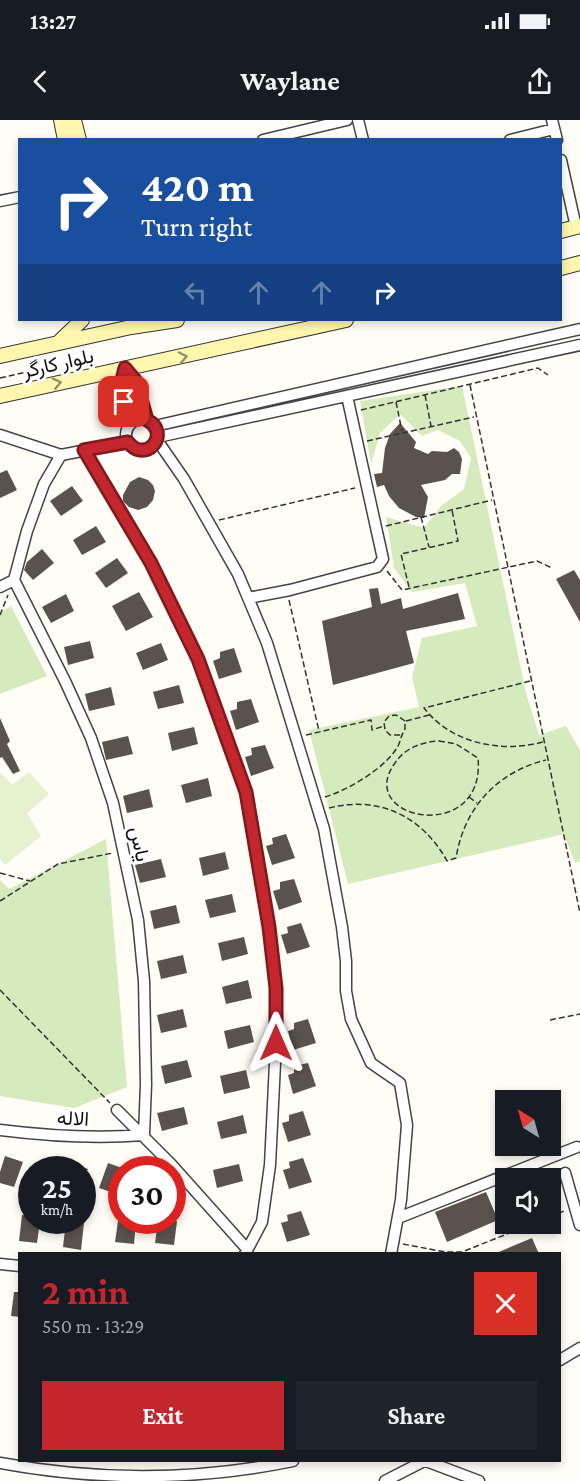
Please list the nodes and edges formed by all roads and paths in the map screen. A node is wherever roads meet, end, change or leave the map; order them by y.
1 (61, 120) edge
2 (74, 120) edge
3 (344, 120) edge
4 (358, 120) edge
5 (554, 130) edge
6 (66, 138) edge
7 (78, 138) edge
8 (271, 138) edge
9 (362, 138) edge
10 (519, 138) edge
11 (562, 164) edge
12 (18, 197) edge
13 (0, 201) edge
14 (578, 227) edge
15 (562, 231) edge
16 (580, 263) edge
17 (562, 267) edge
18 (81, 321) edge
19 (156, 321) edge
20 (319, 321) edge
21 (342, 321) edge
22 (130, 323) edge
23 (100, 327) edge
24 (308, 329) junction
25 (580, 329) edge
26 (57, 343) junction
27 (580, 345) edge
28 (0, 356) edge
29 (54, 366) dead end
30 (125, 368) junction
31 (548, 375) dead end
32 (0, 378) edge
33 (470, 385) junction
34 (425, 395) junction
35 (0, 396) edge
36 (347, 396) junction
37 (396, 402) junction
38 (351, 412) junction
39 (474, 417) dead end
40 (128, 427) junction
41 (431, 427) junction
42 (154, 431) junction
43 (402, 431) dead end
44 (3, 439) edge
45 (128, 442) junction
46 (359, 443) junction
47 (84, 450) junction
48 (61, 455) junction
49 (367, 485) junction
50 (493, 499) junction
51 (452, 510) junction
52 (421, 517) junction
53 (209, 523) junction
54 (376, 528) junction
55 (430, 547) junction
56 (381, 564) junction
57 (507, 567) junction
58 (552, 568) dead end
59 (14, 580) junction
60 (0, 587) edge
61 (410, 588) junction
62 (287, 590) junction
63 (248, 598) junction
64 (0, 615) edge
65 (531, 681) junction
66 (429, 715) junction
67 (405, 722) junction
68 (384, 726) junction
69 (319, 731) junction
70 (401, 735) junction
71 (296, 738) junction
72 (544, 742) junction
73 (392, 752) junction
74 (400, 757) junction
75 (547, 760) junction
76 (468, 797) junction
77 (315, 800) junction
78 (478, 803) junction
79 (405, 810) junction
80 (319, 811) junction
81 (402, 814) junction
82 (123, 851) junction
83 (0, 873) edge
84 (30, 882) junction
85 (0, 901) edge
86 (580, 913) edge
87 (0, 990) edge
88 (580, 1014) edge
89 (550, 1020) dead end
90 (117, 1110) joint
91 (0, 1130) edge
92 (144, 1135) junction
93 (577, 1147) dead end
94 (565, 1173) dead end
95 (575, 1207) junction
96 (561, 1213) edge
97 (398, 1218) junction
98 (580, 1225) edge
99 (507, 1234) edge
100 (394, 1241) junction
101 (246, 1252) edge
102 (391, 1252) edge
103 (0, 1264) edge
104 (18, 1266) edge
105 (580, 1348) edge
106 (561, 1359) edge
107 (289, 1462) edge
108 (423, 1462) edge
109 (428, 1462) edge
110 (0, 1463) edge
111 (385, 1481) edge
112 (479, 1481) edge

1 - 6 main road
2 - 7 main road
3 - 8 street
4 - 9 street
5 - 10 street
11 - 14 street
12 - 13 street
14 - 15 main road
16 - 17 main road
18 - 26 main road
19 - 22 main road, بلوار کارگر
20 - 24 main road
21 - 24 main road, بلوار کارگر
22 - 23 main road, بلوار کارگر
23 - 26 main road, بلوار کارگر
30 -> 24 main road, بلوار کارگر
25 - 42 street
26 - 28 main road, بلوار کارگر
27 - 36 street
29 - 32 path
35 -> 30 main road, بلوار کارگر
30 - 40 street
30 - 42 street
31 - 33 path
33 - 34 path
33 - 50 path
34 - 37 path
34 - 41 path
36 - 38 street
36 - 42 street
37 - 38 path
37 - 43 path
38 - 46 street
39 - 41 path
40 - 42 street
40 - 45 street
41 - 46 path
42 - 45 street
42 - 53 street
44 - 48 street
45 - 47 street
46 - 49 street
47 - 48 street
47 - 101 street
48 - 59 street
49 - 53 path
49 - 54 street
50 - 51 path
50 - 57 path
51 - 52 path
51 - 55 path
52 - 54 path
52 - 55 path
53 - 63 street
54 - 56 street
55 - 61 path
56 - 61 path
56 - 62 street
57 - 58 path
57 - 61 path
57 - 65 path
59 - 60 street
59 - 64 path
59 - 82 street, یاس
62 - 63 street
62 - 69 path
63 - 71 street
65 - 66 path
65 - 72 path
66 - 67 path
66 - 72 path
67 - 68 path
67 - 70 path
68 - 69 path
68 - 70 path
69 - 71 path
70 - 73 path
71 - 77 street
72 - 75 path
73 - 74 path
73 - 77 path
74 - 76 path
74 - 79 path
75 - 78 path
75 - 86 path
76 - 78 path
76 - 79 path
77 - 80 street
78 - 81 path
79 - 81 path
80 - 81 path
80 - 97 street
82 - 84 path
82 - 92 street, یاس
83 - 84 path
84 - 85 path
87 - 90 path
88 - 89 path
90 - 92 street
91 - 92 street, الاله
92 - 101 street
93 - 97 street
94 - 95 street
95 - 96 path
95 - 98 street
97 - 100 street
99 - 100 path
100 - 102 street
103 - 104 street
105 - 106 street
107 - 110 street
108 - 111 street
109 - 112 street

